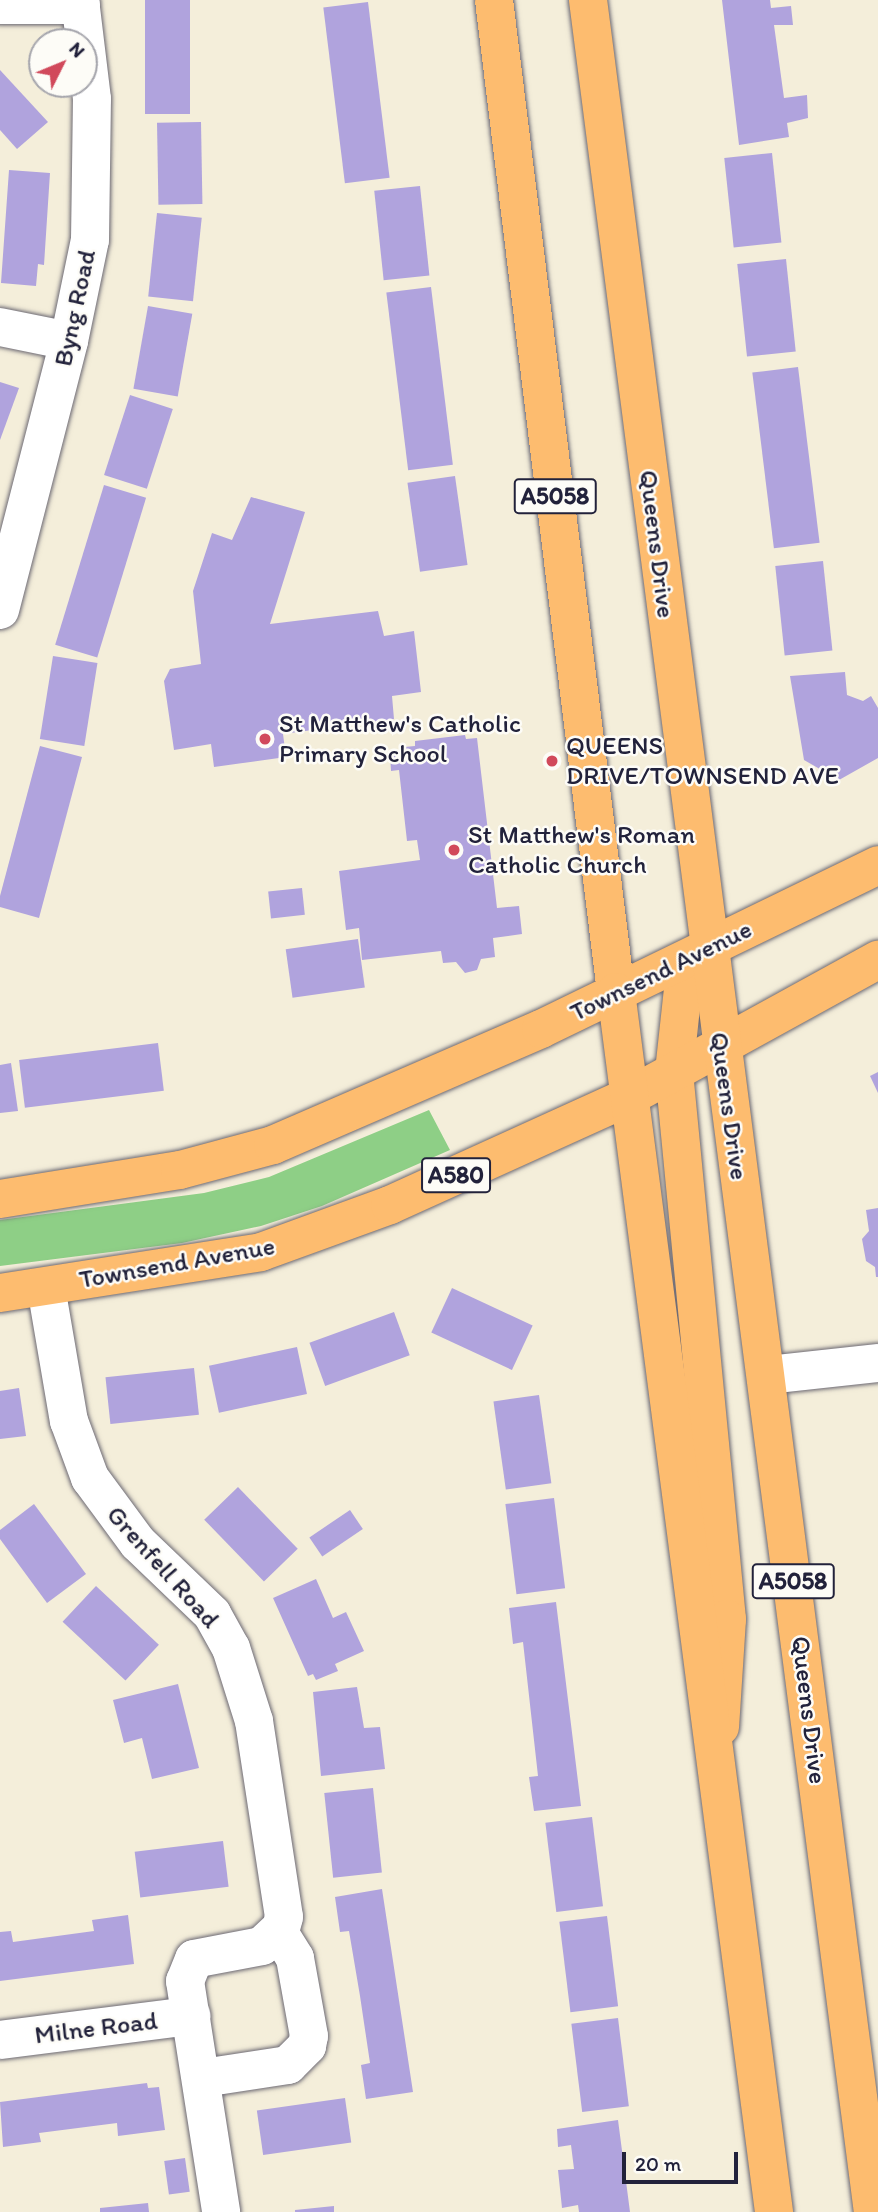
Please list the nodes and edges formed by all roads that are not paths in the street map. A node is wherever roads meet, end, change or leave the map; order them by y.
1 (494, 0) edge
2 (588, 0) edge
3 (81, 3) edge
4 (0, 5) edge
5 (0, 327) edge
6 (69, 341) junction
7 (0, 610) edge
8 (878, 865) edge
9 (709, 950) junction
10 (878, 960) edge
11 (616, 992) junction
12 (721, 1047) junction
13 (674, 1072) junction
14 (632, 1094) junction
15 (0, 1199) edge
16 (46, 1287) junction
17 (0, 1293) edge
18 (878, 1363) edge
19 (767, 1375) junction
20 (717, 1774) junction
21 (279, 1932) junction
22 (191, 2016) junction
23 (0, 2040) edge
24 (202, 2078) junction
25 (221, 2212) edge
26 (774, 2212) edge
27 (873, 2212) edge

1 - 11 main road, A5058
2 - 9 main road, Queens Drive / A5058
3 - 4 street
3 - 6 street, Byng Road
5 - 6 street
6 - 7 street, Byng Road
8 - 9 main road, Townsend Avenue
9 - 11 main road, Townsend Avenue
9 - 12 main road, Queens Drive / A5058
9 - 13 main road
10 - 12 main road, Townsend Avenue / A580
11 - 14 main road, A5058
11 - 15 main road, Townsend Avenue
12 - 13 main road, Townsend Avenue / A580
12 - 19 main road, Queens Drive / A5058
13 - 14 main road, Townsend Avenue / A580
13 - 20 main road
14 - 16 main road, Townsend Avenue / A580
14 - 20 main road, A5058
16 - 17 main road, Townsend Avenue / A580
16 - 21 street, Grenfell Road
18 - 19 street
19 - 27 main road, Queens Drive / A5058
20 - 26 main road, A5058
21 - 22 street
21 - 24 street
22 - 23 street, Milne Road
22 - 24 street
24 - 25 street

